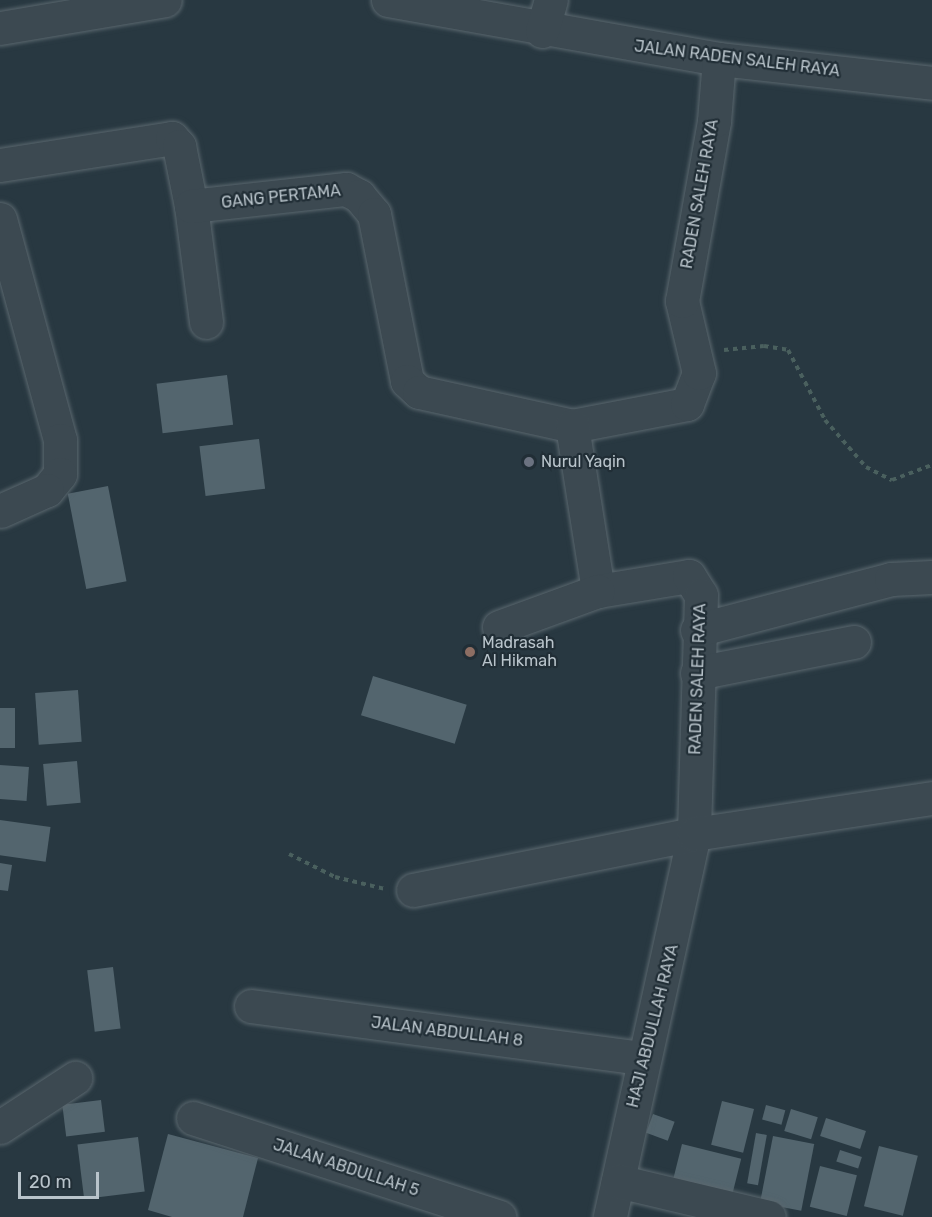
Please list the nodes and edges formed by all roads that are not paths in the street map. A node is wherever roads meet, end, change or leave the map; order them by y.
1 (165, 0) edge
2 (388, 0) edge
3 (551, 0) edge
4 (0, 28) edge
5 (542, 31) junction
6 (719, 58) junction
7 (932, 83) edge
8 (0, 165) edge
9 (191, 206) junction
10 (0, 219) edge
11 (206, 322) dead end
12 (572, 426) junction
13 (0, 511) edge
14 (932, 577) edge
15 (598, 591) junction
16 (499, 627) dead end
17 (697, 630) junction
18 (854, 642) dead end
19 (697, 673) junction
20 (932, 798) edge
21 (694, 834) junction
22 (413, 890) road end
23 (251, 1006) dead end
24 (643, 1058) junction
25 (75, 1078) dead end
26 (193, 1118) dead end
27 (0, 1127) edge
28 (618, 1181) junction
29 (499, 1217) edge
30 (610, 1217) edge
31 (769, 1217) edge

1 - 4 street
2 - 5 street, JALAN RADEN SALEH RAYA
3 - 5 street
5 - 6 street, JALAN RADEN SALEH RAYA
6 - 7 street, JALAN RADEN SALEH RAYA
6 - 12 street, RADEN SALEH RAYA
8 - 9 street
9 - 11 street
9 - 12 street, GANG PERTAMA
10 - 13 street
12 - 15 street
14 - 17 street
15 - 16 street
15 - 17 street, RADEN SALEH RAYA
17 - 19 street, RADEN SALEH RAYA
18 - 19 street
19 - 21 street, RADEN SALEH RAYA
20 - 21 street
21 - 22 street
21 - 24 street, HAJI ABDULLAH RAYA
23 - 24 street, JALAN ABDULLAH 8
24 - 28 street, HAJI ABDULLAH RAYA
25 - 27 street
26 - 29 street, JALAN ABDULLAH 5
28 - 30 street, HAJI ABDULLAH RAYA
28 - 31 street

